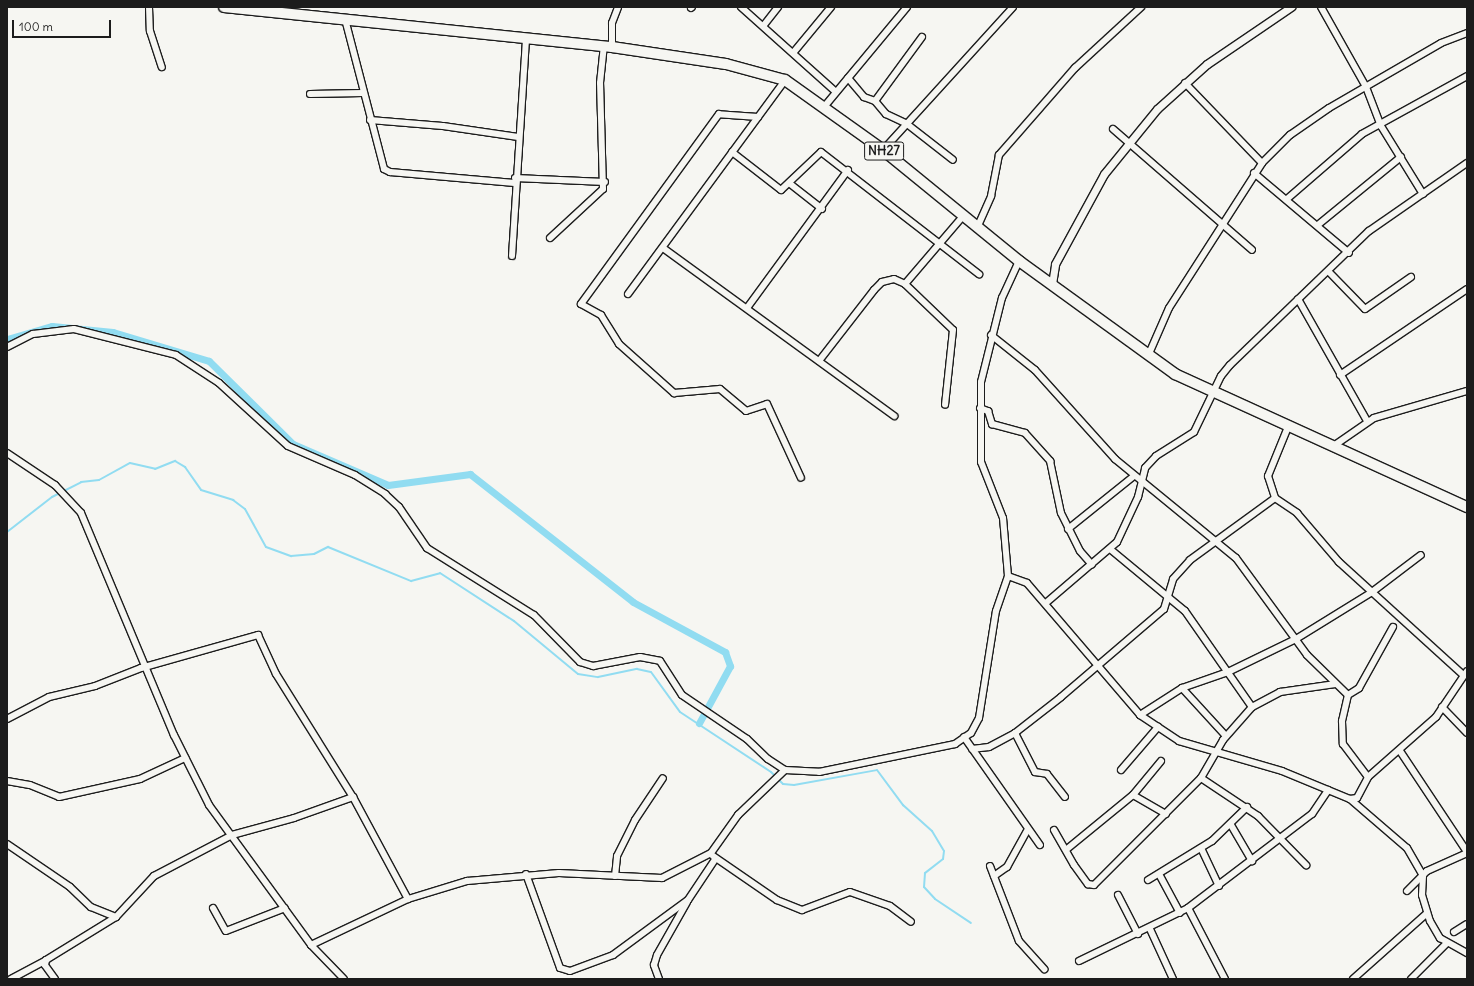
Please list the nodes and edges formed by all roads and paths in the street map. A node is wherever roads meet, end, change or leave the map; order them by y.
1 (149, 7) edge
2 (224, 7) edge
3 (618, 7) edge
4 (741, 7) edge
5 (778, 7) edge
6 (830, 7) edge
7 (907, 7) edge
8 (1014, 7) edge
9 (1141, 7) edge
10 (1291, 7) edge
11 (1321, 7) edge
12 (345, 20) junction
13 (764, 25) junction
14 (1467, 33) edge
15 (526, 38) junction
16 (922, 38) dead end
17 (608, 47) junction
18 (793, 52) junction
19 (162, 67) dead end
20 (1467, 76) edge
21 (848, 78) junction
22 (786, 80) junction
23 (1185, 83) junction
24 (1366, 87) junction
25 (836, 92) junction
26 (363, 93) junction
27 (310, 94) dead end
28 (875, 102) junction
29 (824, 107) junction
30 (758, 117) junction
31 (370, 120) junction
32 (907, 124) junction
33 (1381, 126) junction
34 (1113, 129) dead end
35 (518, 137) junction
36 (1130, 142) junction
37 (883, 150) junction
38 (732, 152) junction
39 (1401, 157) junction
40 (953, 160) dead end
41 (1262, 163) junction
42 (1467, 163) edge
43 (848, 170) junction
44 (1254, 173) junction
45 (515, 181) junction
46 (605, 182) junction
47 (789, 183) junction
48 (1423, 194) junction
49 (1287, 199) junction
50 (822, 209) junction
51 (963, 216) junction
52 (1221, 224) junction
53 (1319, 224) junction
54 (977, 228) junction
55 (550, 238) dead end
56 (942, 243) junction
57 (663, 248) junction
58 (1252, 250) dead end
59 (1349, 253) junction
60 (512, 256) dead end
61 (1019, 261) junction
62 (1330, 273) junction
63 (979, 274) dead end
64 (1411, 277) dead end
65 (905, 284) junction
66 (1052, 284) junction
67 (1467, 289) edge
68 (628, 294) dead end
69 (1298, 299) junction
70 (747, 308) junction
71 (991, 334) junction
72 (7, 347) edge
73 (1148, 356) junction
74 (819, 361) junction
75 (1340, 375) junction
76 (1467, 391) edge
77 (1212, 393) junction
78 (945, 404) dead end
79 (980, 408) junction
80 (894, 416) dead end
81 (1368, 422) junction
82 (1288, 427) junction
83 (1332, 446) junction
84 (7, 453) edge
85 (1134, 476) junction
86 (801, 478) dead end
87 (1141, 478) junction
88 (1275, 498) junction
89 (1467, 507) edge
90 (1068, 529) junction
91 (1217, 541) junction
92 (1110, 550) junction
93 (1421, 555) dead end
94 (1092, 565) junction
95 (1008, 576) junction
96 (1372, 592) junction
97 (1167, 600) junction
98 (1047, 602) junction
99 (1392, 627) dead end
100 (1296, 639) junction
101 (1098, 663) junction
102 (146, 666) junction
103 (1228, 672) junction
104 (1465, 673) edge
105 (1335, 684) junction
106 (1182, 688) junction
107 (1348, 695) junction
108 (1252, 707) junction
109 (1442, 707) junction
110 (1140, 715) junction
111 (7, 719) edge
112 (1158, 727) junction
113 (1015, 733) junction
114 (1467, 733) edge
115 (1226, 736) junction
116 (964, 738) junction
117 (972, 749) junction
118 (1215, 751) junction
119 (1400, 751) junction
120 (185, 758) junction
121 (1161, 761) dead end
122 (785, 770) junction
123 (1121, 770) dead end
124 (1368, 777) junction
125 (664, 778) dead end
126 (1201, 778) junction
127 (7, 781) edge
128 (1328, 790) junction
129 (1133, 795) junction
130 (353, 797) junction
131 (1065, 797) dead end
132 (1350, 799) junction
133 (1247, 807) junction
134 (1166, 814) junction
135 (1231, 824) junction
136 (1028, 829) junction
137 (1054, 830) dead end
138 (232, 835) junction
139 (1282, 838) junction
140 (7, 844) edge
141 (1040, 845) dead end
142 (1201, 848) junction
143 (1067, 849) junction
144 (1467, 853) edge
145 (713, 856) junction
146 (1252, 861) junction
147 (1306, 865) dead end
148 (990, 866) dead end
149 (526, 874) junction
150 (1159, 874) junction
151 (614, 876) junction
152 (994, 876) junction
153 (1422, 876) junction
154 (1148, 880) dead end
155 (1219, 886) junction
156 (1407, 891) dead end
157 (1118, 895) dead end
158 (408, 899) junction
159 (688, 900) junction
160 (213, 908) dead end
161 (285, 908) junction
162 (1188, 908) junction
163 (1180, 913) junction
164 (1427, 913) junction
165 (116, 917) junction
166 (912, 922) dead end
167 (1467, 924) edge
168 (1150, 929) junction
169 (1454, 932) dead end
170 (1138, 934) junction
171 (1446, 943) junction
172 (311, 945) junction
173 (1467, 953) edge
174 (46, 960) junction
175 (1079, 962) dead end
176 (1044, 969) dead end
177 (11, 979) edge
178 (55, 979) edge
179 (344, 979) edge
180 (659, 979) edge
181 (1173, 979) edge
182 (1226, 979) edge
183 (1353, 979) edge
184 (1411, 979) edge

1 - 19 street
2 - 12 highway, NH27
3 - 17 street
4 - 13 street
5 - 13 street
6 - 18 street
7 - 21 street
8 - 32 street
9 - 54 street
10 - 23 street
11 - 24 street
12 - 15 highway, NH27
12 - 26 street
13 - 18 street
14 - 24 street
15 - 17 highway, NH27
15 - 35 street
16 - 28 street
17 - 22 highway, NH27
17 - 46 street
18 - 25 street
20 - 33 street
21 - 25 street
21 - 28 street
22 - 29 highway, NH27
22 - 30 street
23 - 36 street
23 - 41 street
24 - 33 street
24 - 41 street
25 - 29 street
26 - 27 street
26 - 31 street
28 - 32 street
29 - 37 highway, NH27
30 - 38 street
30 - 86 street
31 - 35 street
31 - 45 street
32 - 37 street
32 - 40 street
33 - 39 street
33 - 49 street
34 - 36 street
35 - 45 street
36 - 52 street
36 - 66 street
37 - 51 highway, NH27
38 - 47 street
38 - 57 street
39 - 48 street
39 - 53 street
41 - 44 street
42 - 48 street
43 - 47 street
43 - 50 street
43 - 56 street
44 - 49 street
44 - 52 street
45 - 46 street
45 - 60 street
46 - 55 street
47 - 50 street
48 - 59 street
49 - 53 street
50 - 70 street
51 - 54 highway, NH27
51 - 56 street
52 - 58 street
52 - 73 street
53 - 59 street
54 - 61 highway, NH27
56 - 63 street
56 - 65 street
57 - 68 street
57 - 70 street
59 - 62 street
61 - 66 highway, NH27
61 - 71 street
62 - 64 street
62 - 69 street
65 - 74 street
65 - 78 street
66 - 73 highway, NH27
67 - 75 street
69 - 75 street
69 - 77 street
70 - 74 street
71 - 79 street
71 - 85 street
72 - 122 street
73 - 77 highway, NH27
74 - 80 street
75 - 81 street
76 - 81 street
77 - 82 highway, NH27
77 - 87 street
79 - 90 street
79 - 95 street
81 - 83 street
82 - 83 highway, NH27
82 - 88 street
83 - 89 highway, NH27
84 - 102 street
85 - 87 street
85 - 90 street
87 - 91 street
87 - 92 street
88 - 91 street
88 - 96 street
90 - 94 street
91 - 97 street
91 - 100 street
92 - 94 street
92 - 97 street
93 - 96 street
94 - 98 street
95 - 98 street
95 - 116 street
96 - 100 street
96 - 104 street
97 - 101 street
97 - 103 street
98 - 101 street
99 - 107 street
100 - 103 street
100 - 105 street
101 - 110 street
101 - 113 street
102 - 111 street
102 - 120 street
102 - 130 street
103 - 106 street
103 - 108 street
104 - 109 street
105 - 107 street
105 - 108 street
106 - 110 street
106 - 115 street
107 - 124 street
108 - 115 street
109 - 114 street
109 - 119 street
110 - 112 street
112 - 118 street
112 - 123 street
113 - 117 street
113 - 131 street
115 - 118 street
116 - 117 street
116 - 122 street
117 - 136 street
118 - 126 street
118 - 128 street
119 - 124 street
119 - 144 street
120 - 127 street
120 - 138 street
121 - 129 street
122 - 145 street
124 - 132 street
125 - 151 street
126 - 133 street
126 - 134 street
128 - 132 street
128 - 139 street
129 - 134 street
129 - 143 street
130 - 138 street
130 - 158 street
132 - 153 street
133 - 135 street
133 - 139 street
134 - 143 street
135 - 142 street
135 - 146 street
136 - 141 street
136 - 152 street
137 - 143 street
138 - 161 street
138 - 165 street
139 - 146 street
139 - 147 street
140 - 165 street
142 - 150 street
142 - 155 street
144 - 153 street
145 - 151 street
145 - 159 street
145 - 166 street
146 - 155 street
148 - 152 street
149 - 151 street
149 - 158 street
149 - 159 street
150 - 154 street
150 - 163 street
152 - 176 street
153 - 156 street
153 - 164 street
155 - 162 street
157 - 170 street
158 - 172 street
159 - 180 street
160 - 161 street
161 - 172 street
162 - 163 street
162 - 182 street
163 - 168 street
164 - 171 street
164 - 183 street
165 - 174 street
167 - 169 street
168 - 170 street
168 - 181 street
170 - 175 street
171 - 173 street
171 - 184 street
172 - 179 street
174 - 177 street
174 - 178 street

